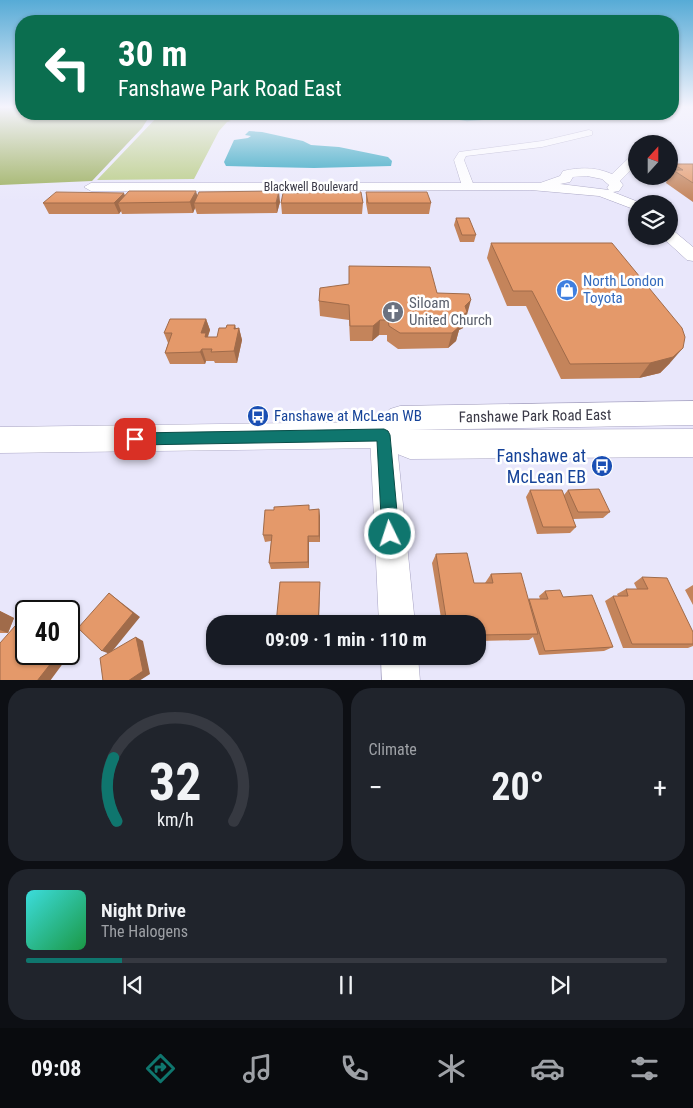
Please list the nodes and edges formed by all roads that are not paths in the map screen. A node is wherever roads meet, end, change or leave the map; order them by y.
1 (563, 139) edge
2 (628, 167) edge
3 (565, 179) junction
4 (613, 183) junction
5 (468, 186) junction
6 (532, 186) junction
7 (90, 187) dead end
8 (585, 189) junction
9 (628, 198) edge
10 (678, 243) edge
11 (693, 256) edge
12 (693, 413) edge
13 (384, 435) junction
14 (0, 440) edge
15 (693, 444) edge
16 (396, 615) edge
17 (400, 665) edge
18 (401, 680) edge

1 - 5 street
2 - 4 street
3 - 4 street, Blackwell Boulevard
3 - 6 street, Blackwell Boulevard
3 - 8 street, Blackwell Boulevard
4 - 8 street, Blackwell Boulevard
4 - 9 street, Blackwell Boulevard
5 - 6 street, Blackwell Boulevard
5 - 7 street, Blackwell Boulevard
6 - 8 street, Blackwell Boulevard
10 - 11 street
12 - 13 main road, Fanshawe Park Road East
13 - 14 main road, Fanshawe Park Road East
13 - 15 main road, Fanshawe Park Road East
13 - 16 street
17 - 18 street

